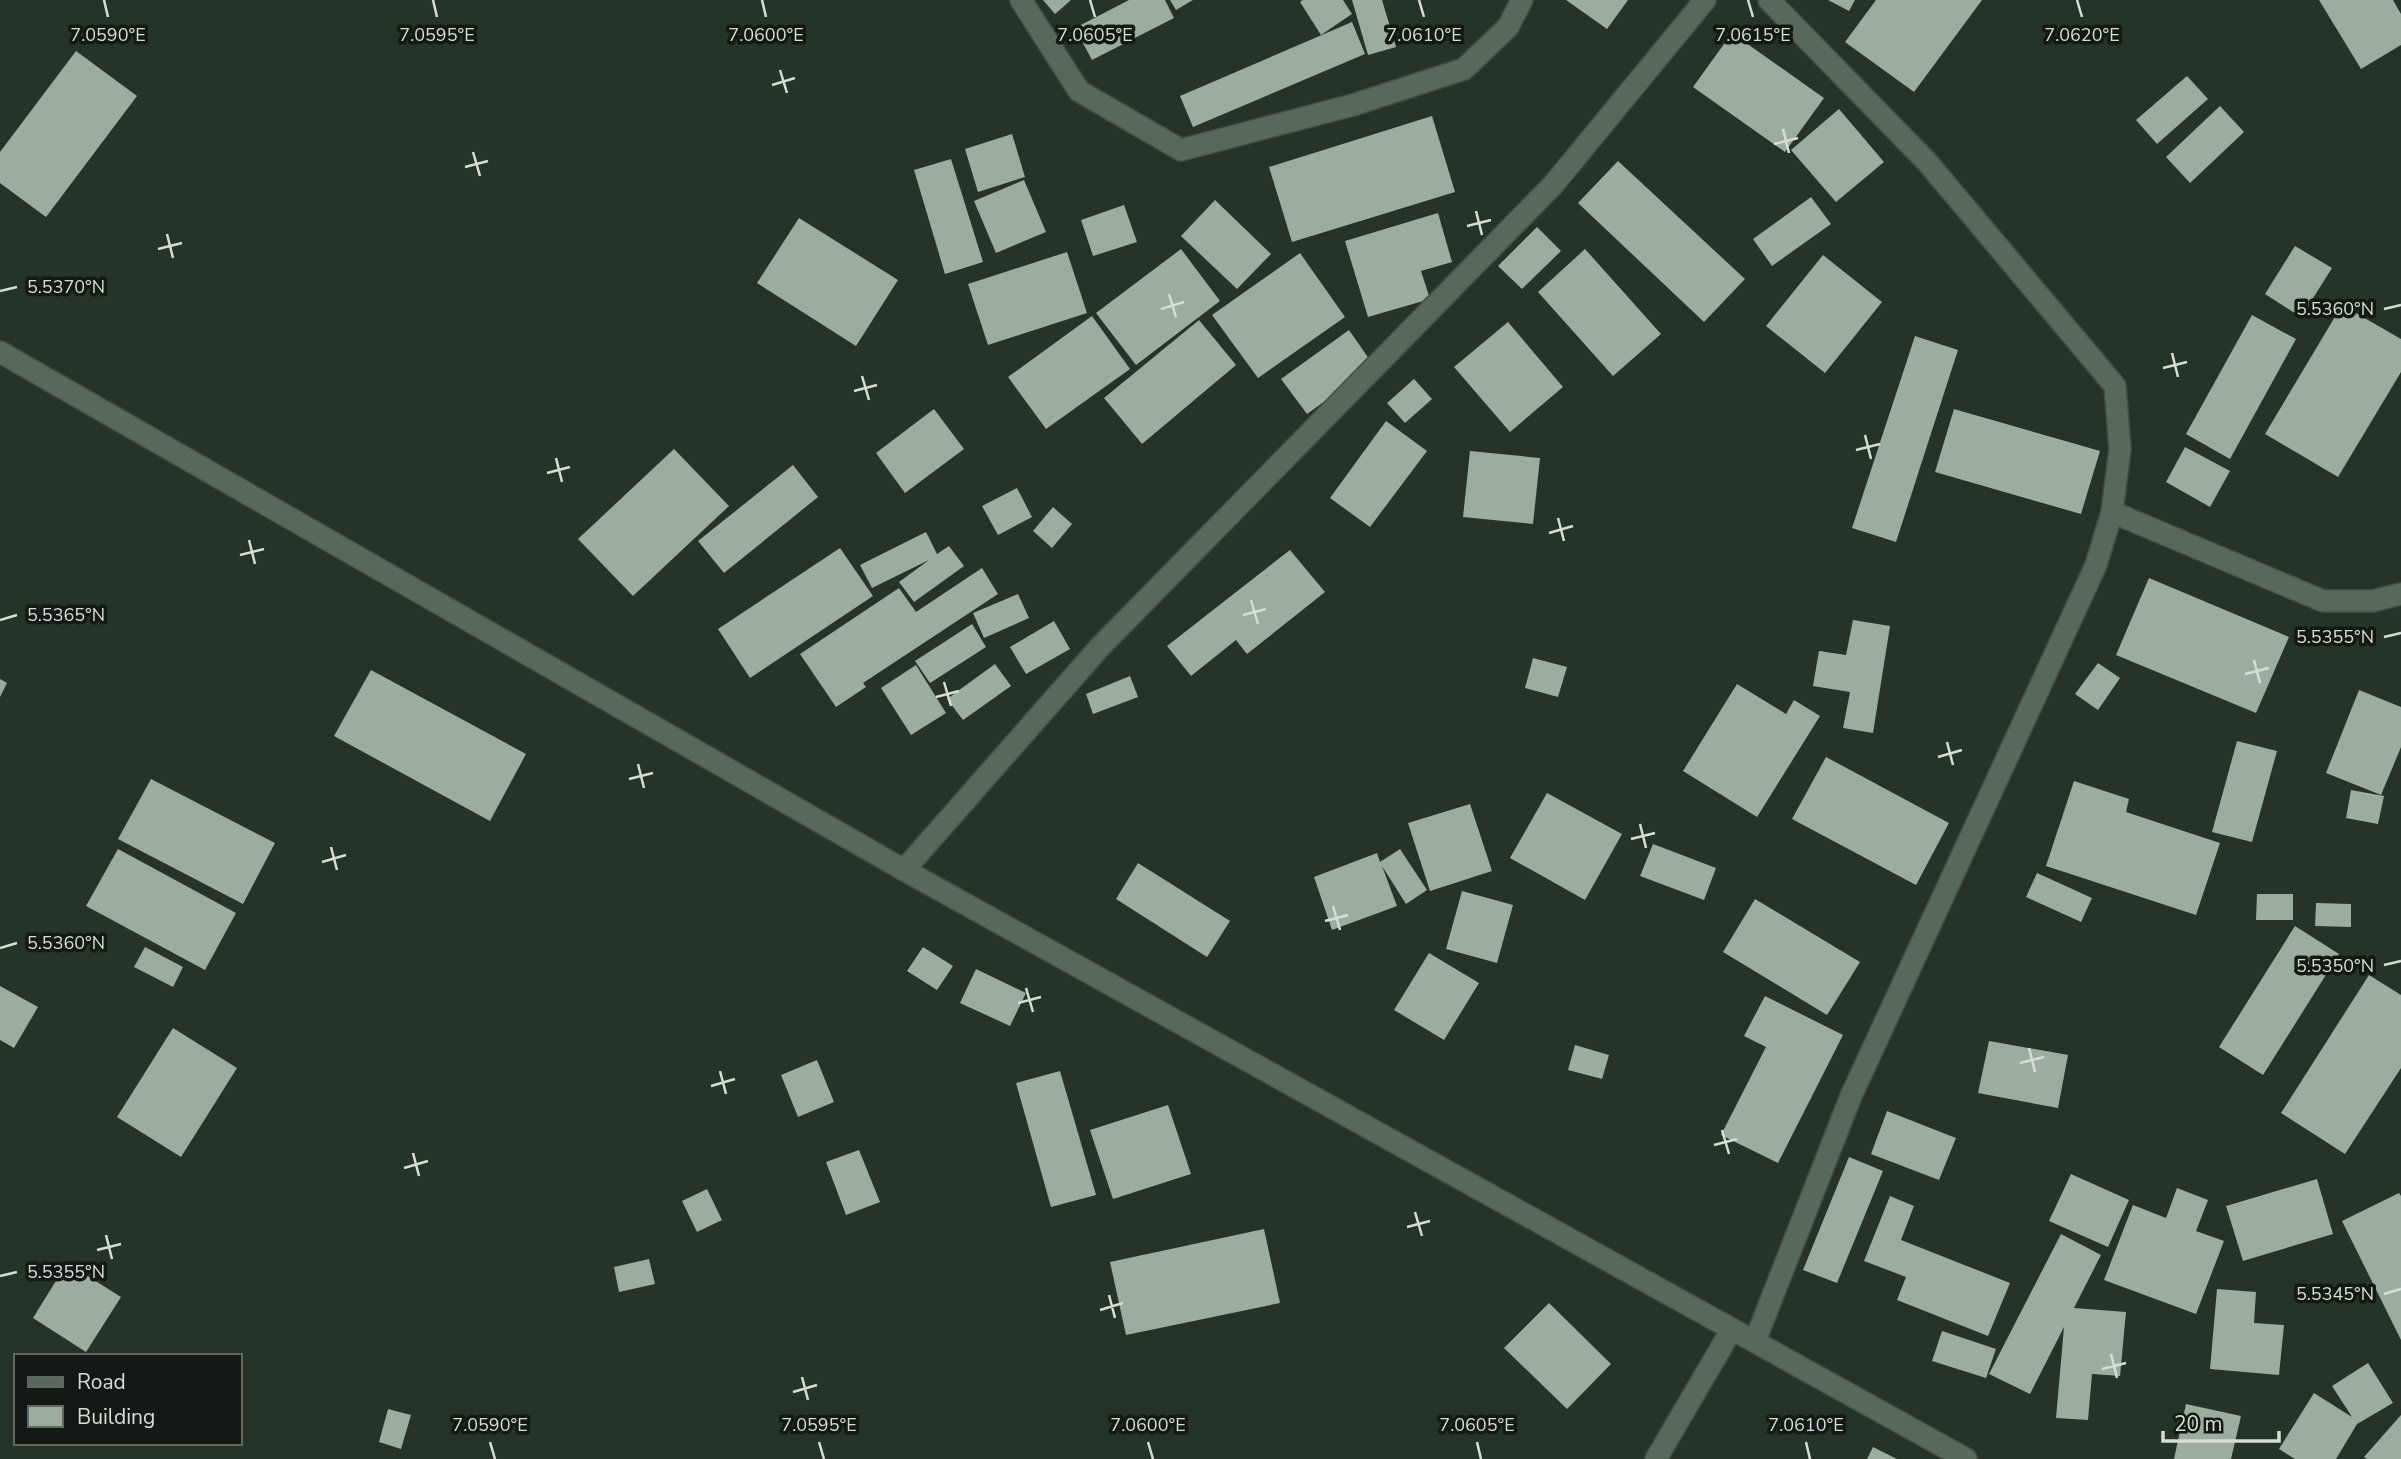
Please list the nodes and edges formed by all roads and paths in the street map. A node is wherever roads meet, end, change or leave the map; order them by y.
1 (1020, 0) edge
2 (1522, 0) edge
3 (1704, 0) edge
4 (1769, 0) edge
5 (0, 352) edge
6 (2112, 512) junction
7 (2401, 594) edge
8 (904, 870) junction
9 (1732, 1329) junction
10 (1755, 1341) junction
11 (1656, 1459) edge
12 (1966, 1459) edge

1 - 2 street
3 - 8 street
4 - 6 street
5 - 8 street
6 - 7 street
6 - 10 street
8 - 9 street
9 - 10 street
9 - 11 street
10 - 12 street

